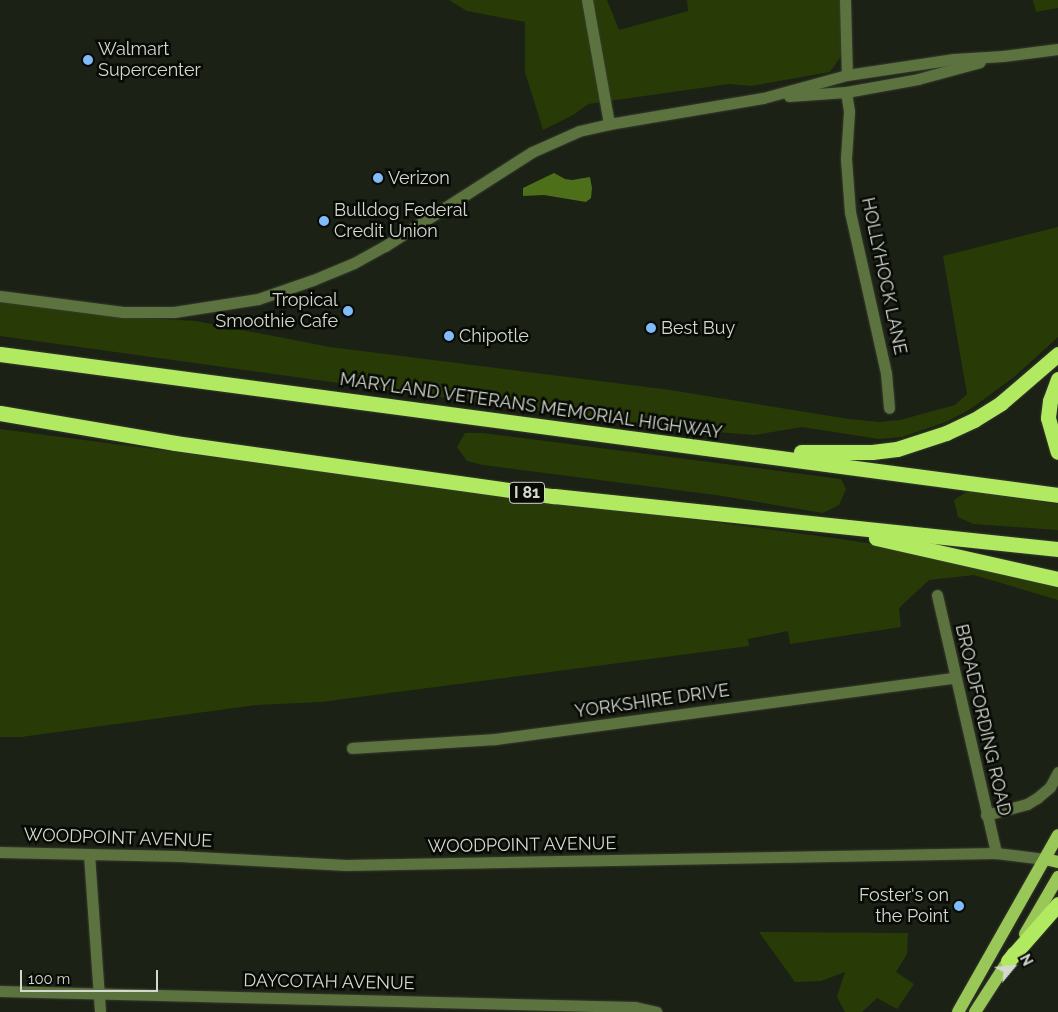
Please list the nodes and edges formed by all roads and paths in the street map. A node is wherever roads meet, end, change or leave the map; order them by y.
1 (587, 0) edge
2 (845, 0) edge
3 (1058, 49) edge
4 (1003, 56) junction
5 (847, 75) junction
6 (918, 79) junction
7 (846, 92) junction
8 (799, 96) junction
9 (764, 98) junction
10 (609, 124) junction
11 (0, 296) edge
12 (0, 354) edge
13 (1058, 354) edge
14 (1058, 379) edge
15 (889, 408) dead end
16 (0, 414) edge
17 (670, 443) junction
18 (1058, 452) edge
19 (1058, 495) edge
20 (788, 521) junction
21 (1058, 548) edge
22 (1058, 579) edge
23 (936, 595) dead end
24 (955, 678) junction
25 (352, 748) dead end
26 (1058, 772) edge
27 (986, 815) junction
28 (1058, 835) edge
29 (0, 852) edge
30 (996, 853) junction
31 (89, 854) junction
32 (1045, 859) junction
33 (1058, 862) edge
34 (1058, 877) edge
35 (1058, 904) edge
36 (1008, 961) junction
37 (0, 991) edge
38 (99, 994) junction
39 (100, 1012) edge
40 (656, 1012) edge
41 (958, 1012) edge
42 (975, 1012) edge

1 - 10 street
2 - 5 street
3 - 4 street
4 - 5 street
4 - 6 street
5 - 6 street
5 - 8 street
5 - 9 street
6 - 7 street
7 - 8 street
7 - 15 street, HOLLYHOCK LANE
8 - 9 street
9 - 10 street
10 - 11 street
12 - 17 highway, MARYLAND VETERANS MEMORIAL HIGHWAY
13 - 17 highway
14 - 18 highway
16 - 20 highway, I 81
17 - 19 highway, MARYLAND VETERANS MEMORIAL HIGHWAY
20 - 21 highway, I 81
20 - 22 highway
23 - 24 street, BROADFORDING ROAD
24 - 25 street, YORKSHIRE DRIVE
24 - 27 street, BROADFORDING ROAD
26 - 27 street
27 - 30 street, BROADFORDING ROAD
28 - 32 main road
29 - 31 street, WOODPOINT AVENUE
30 - 31 street, WOODPOINT AVENUE
30 - 32 street, WOODPOINT AVENUE
31 - 38 street
32 - 33 main road
32 - 41 main road
34 - 36 main road
35 - 36 highway
36 - 42 main road
37 - 38 street, DAYCOTAH AVENUE
38 - 39 street
38 - 40 street, DAYCOTAH AVENUE

